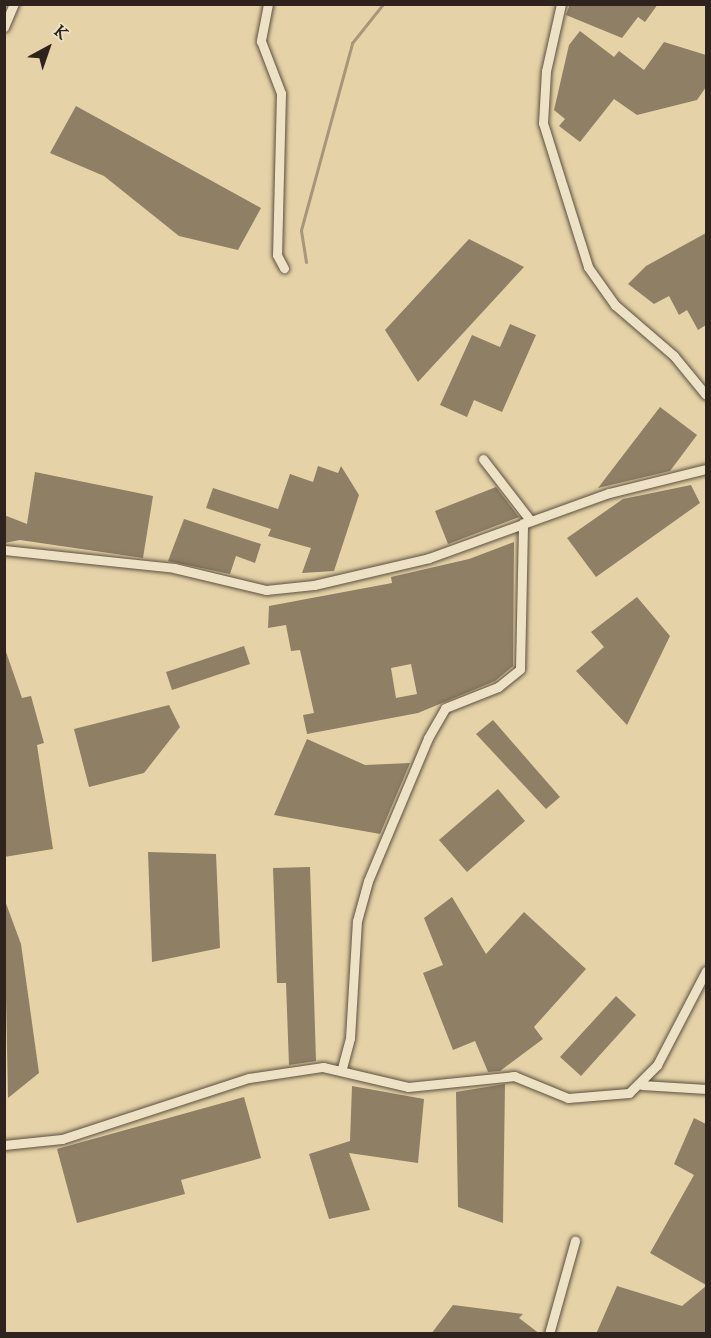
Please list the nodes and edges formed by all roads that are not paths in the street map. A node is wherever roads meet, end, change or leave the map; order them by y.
1 (14, 4) edge
2 (268, 4) edge
3 (561, 4) edge
4 (4, 27) edge
5 (284, 268) dead end
6 (706, 395) edge
7 (483, 459) dead end
8 (706, 469) edge
9 (526, 522) junction
10 (4, 550) edge
11 (706, 972) edge
12 (342, 1068) junction
13 (642, 1086) junction
14 (706, 1089) edge
15 (4, 1145) edge
16 (575, 1241) dead end
17 (549, 1334) edge

1 - 4 street
2 - 5 street
3 - 6 street
7 - 9 street
8 - 9 street
9 - 10 street
9 - 12 street
11 - 13 street
12 - 13 street
12 - 15 street
13 - 14 street
16 - 17 street

